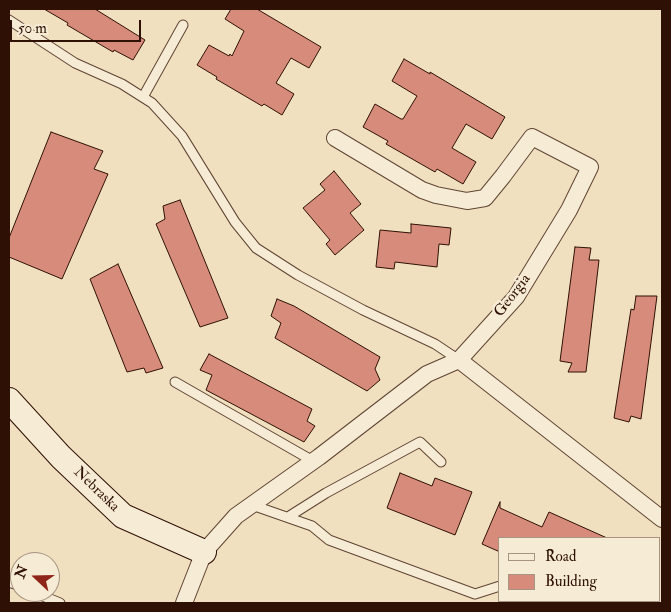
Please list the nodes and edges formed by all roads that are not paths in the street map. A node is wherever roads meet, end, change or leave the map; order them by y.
1 (9, 20) edge
2 (183, 25) dead end
3 (143, 97) junction
4 (336, 138) dead end
5 (458, 360) junction
6 (175, 382) dead end
7 (9, 400) edge
8 (313, 461) junction
9 (441, 462) dead end
10 (252, 505) junction
11 (288, 517) junction
12 (662, 519) edge
13 (204, 552) junction
14 (498, 587) edge
15 (184, 603) edge

1 - 3 lane
2 - 3 lane
3 - 5 lane
4 - 5 street, Georgia
5 - 8 street, Georgia
5 - 12 street
6 - 8 lane
7 - 13 street, Nebraska
8 - 10 street, Georgia
9 - 11 lane
10 - 11 lane
10 - 13 street, Georgia
11 - 14 lane
13 - 15 street, Georgia

